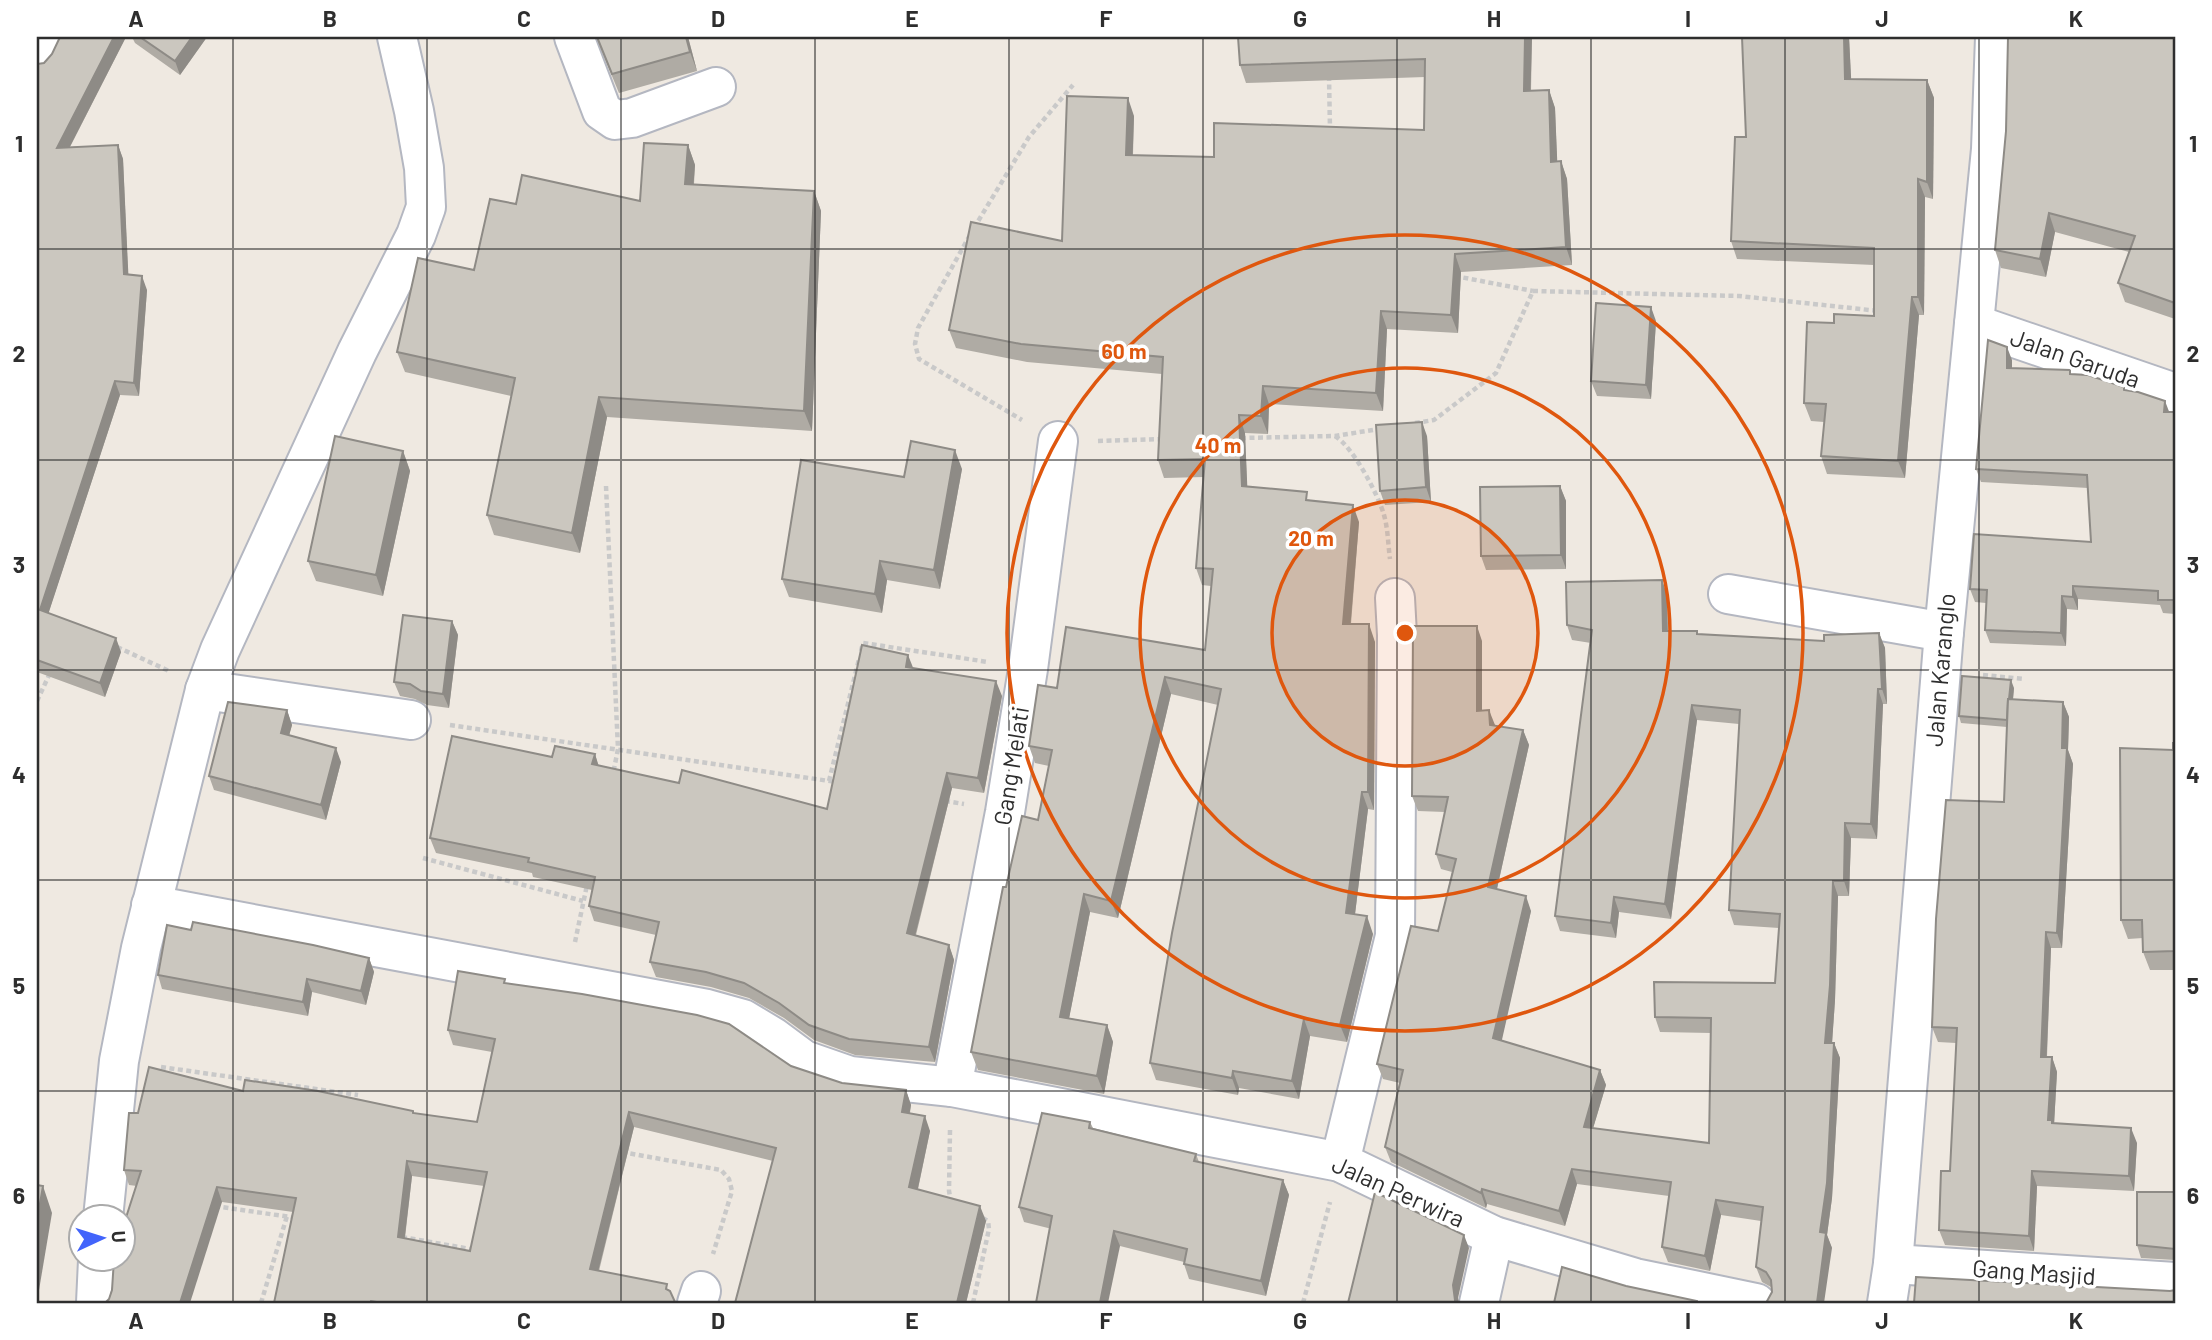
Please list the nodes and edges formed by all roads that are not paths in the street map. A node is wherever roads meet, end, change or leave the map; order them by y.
1 (47, 37) edge
2 (397, 37) edge
3 (574, 37) edge
4 (1995, 37) edge
5 (37, 58) edge
6 (716, 87) dead end
7 (1974, 324) junction
8 (2175, 393) edge
9 (1058, 442) road end
10 (1728, 594) dead end
11 (1395, 598) road end
12 (1944, 632) junction
13 (205, 690) junction
14 (411, 720) road end
15 (151, 905) junction
16 (952, 1087) junction
17 (1340, 1162) junction
18 (104, 1204) edge
19 (1494, 1236) junction
20 (1893, 1264) junction
21 (97, 1274) edge
22 (2175, 1282) edge
23 (96, 1303) edge
24 (1479, 1303) edge
25 (1756, 1303) edge
26 (1886, 1303) edge

1 - 5 street
2 - 13 street
3 - 6 street
4 - 7 street, Jalan Karanglo
7 - 8 street, Jalan Garuda
7 - 12 street, Jalan Karanglo
9 - 16 street, Gang Melati
10 - 12 street
11 - 17 street
12 - 20 street, Jalan Karanglo
13 - 14 street
13 - 15 street
15 - 16 street, Jalan Perwira
15 - 18 street
16 - 17 street, Jalan Perwira
17 - 19 street, Jalan Perwira
19 - 24 street
19 - 25 street, Jalan Perwira
20 - 22 street, Gang Masjid
20 - 26 street, Jalan Karanglo
21 - 23 street

